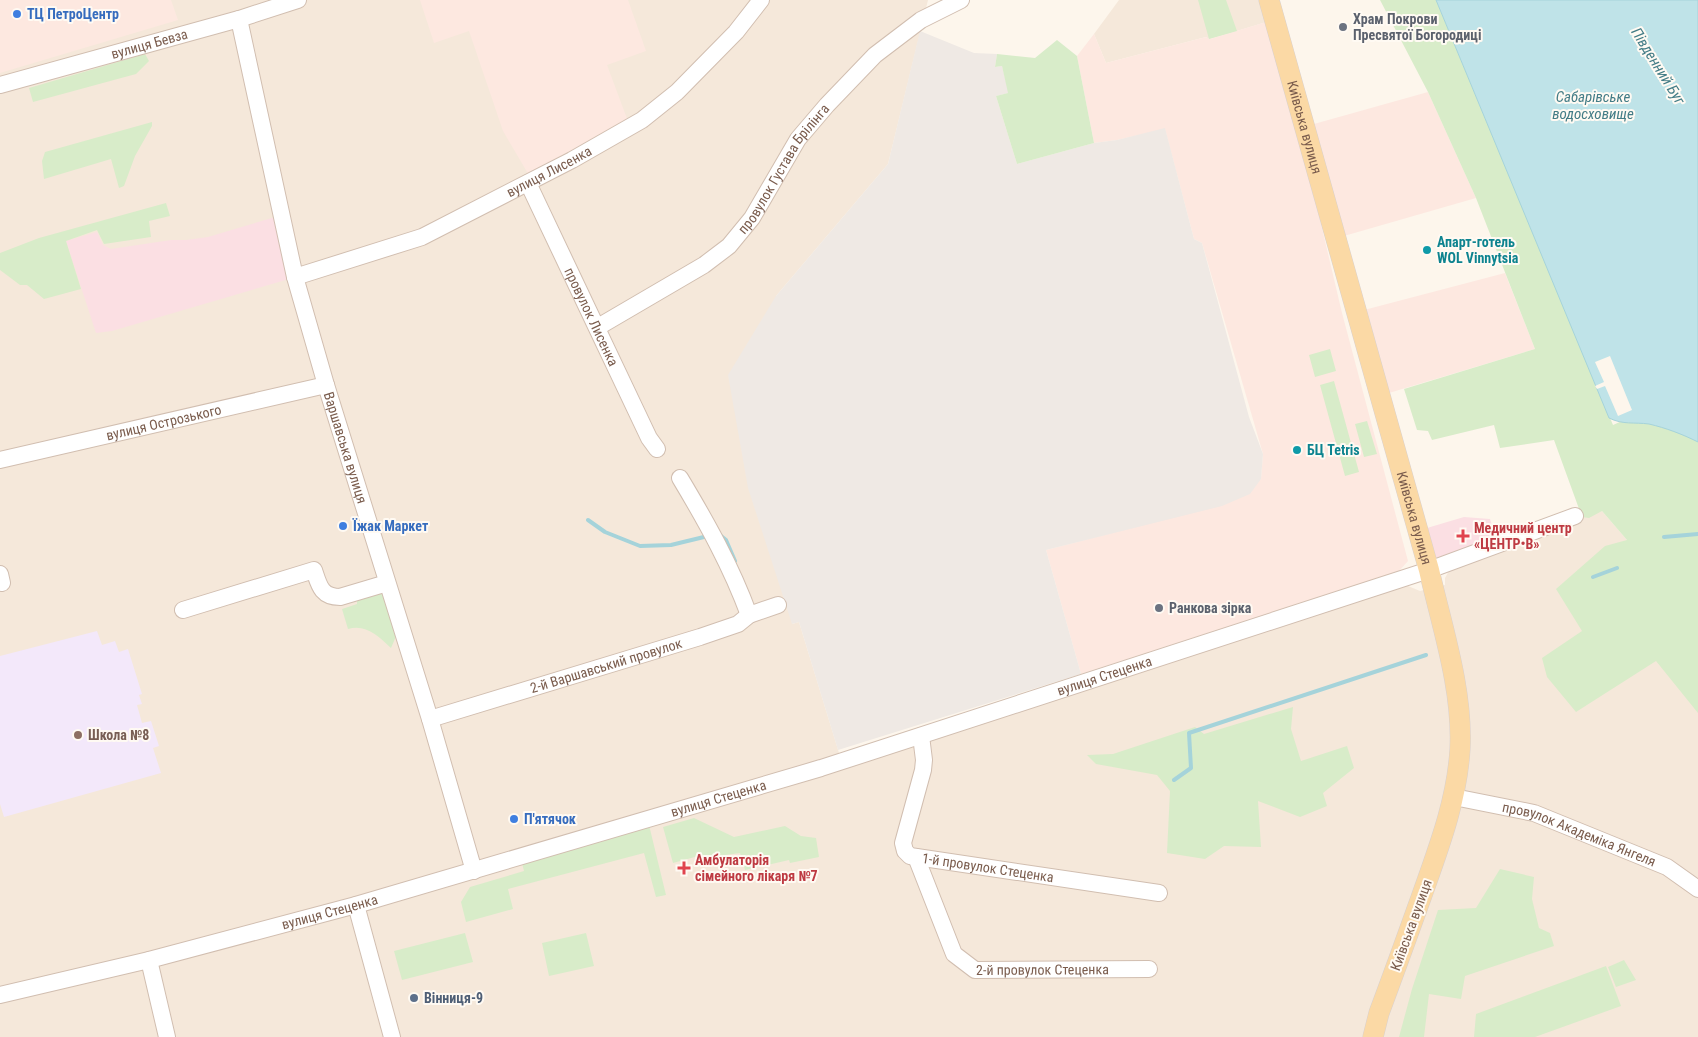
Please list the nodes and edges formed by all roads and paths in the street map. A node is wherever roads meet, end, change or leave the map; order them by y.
1 (298, 0) edge
2 (761, 0) edge
3 (961, 0) edge
4 (1269, 0) edge
5 (239, 19) junction
6 (0, 84) edge
7 (528, 183) junction
8 (295, 277) junction
9 (598, 327) junction
10 (326, 385) junction
11 (657, 449) dead end
12 (0, 460) edge
13 (680, 478) dead end
14 (1575, 516) dead end
15 (1428, 570) junction
16 (388, 582) junction
17 (778, 605) dead end
18 (183, 610) dead end
19 (749, 614) junction
20 (430, 719) junction
21 (921, 736) junction
22 (1454, 797) junction
23 (916, 857) junction
24 (474, 871) junction
25 (1698, 889) edge
26 (1159, 893) dead end
27 (356, 905) junction
28 (149, 960) junction
29 (1149, 969) dead end
30 (0, 995) edge
31 (166, 1037) edge
32 (392, 1037) edge
33 (1374, 1037) edge

1 - 5 street, вулиця Бевза
2 - 7 street, вулиця Лисенка
3 - 9 street, провулок Густава Брілінга
4 - 15 main road, Київська вулиця
5 - 6 street, вулиця Бевза
5 - 8 street, Варшавська вулиця
7 - 8 street, вулиця Лисенка
7 - 9 street, провулок Лисенка
8 - 10 street, Варшавська вулиця
9 - 11 street, провулок Лисенка
10 - 12 street, вулиця Острозького
10 - 16 street, Варшавська вулиця
13 - 19 street
14 - 15 street, вулиця Стеценка
15 - 21 street, вулиця Стеценка
15 - 22 main road, Київська вулиця
16 - 18 street
16 - 20 street, Варшавська вулиця
17 - 19 street, 2-й Варшавський провулок
19 - 20 street, 2-й Варшавський провулок
20 - 24 street, Варшавська вулиця
21 - 23 street, 1-й провулок Стеценка
21 - 24 street, вулиця Стеценка
22 - 25 street, провулок Академіка Янгеля
22 - 33 main road, Київська вулиця
23 - 26 street, 1-й провулок Стеценка
23 - 29 street, 2-й провулок Стеценка
24 - 27 street, вулиця Стеценка
27 - 28 street, вулиця Стеценка
27 - 32 street
28 - 30 street, вулиця Стеценка
28 - 31 street

